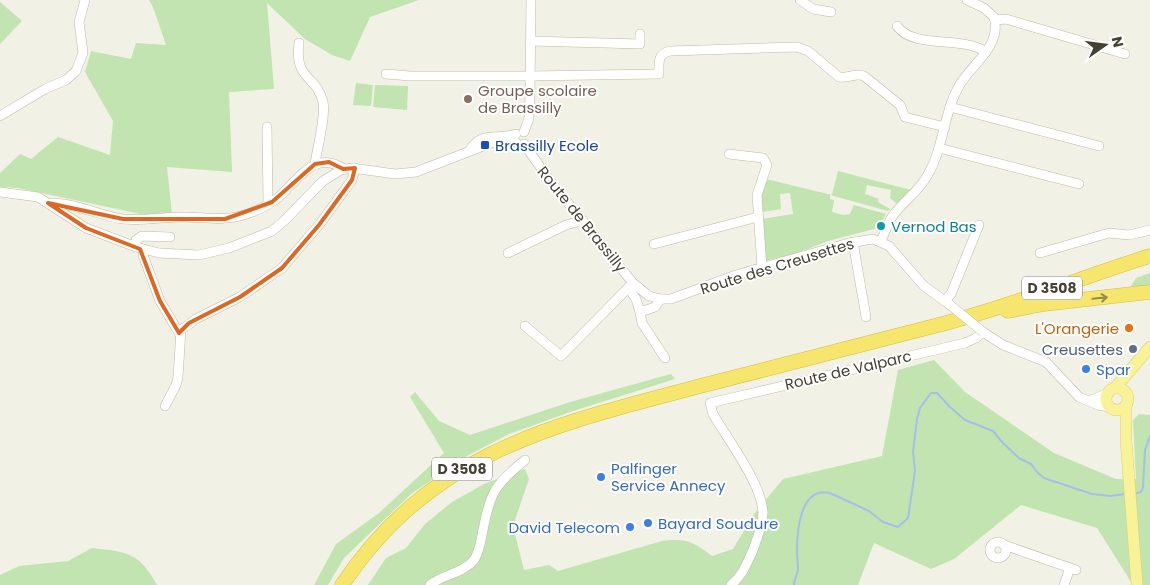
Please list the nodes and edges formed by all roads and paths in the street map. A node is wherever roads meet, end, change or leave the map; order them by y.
1 (85, 0) edge
2 (531, 0) edge
3 (800, 0) edge
4 (967, 0) edge
5 (831, 12) dead end
6 (995, 20) junction
7 (897, 26) dead end
8 (640, 34) dead end
9 (531, 42) junction
10 (299, 44) dead end
11 (986, 52) junction
12 (1125, 54) dead end
13 (386, 74) dead end
14 (531, 76) junction
15 (950, 107) junction
16 (0, 116) edge
17 (267, 127) dead end
18 (945, 127) junction
19 (520, 138) junction
20 (1099, 146) dead end
21 (940, 148) junction
22 (729, 154) dead end
23 (315, 164) junction
24 (355, 168) junction
25 (344, 169) junction
26 (1079, 184) dead end
27 (0, 192) edge
28 (48, 203) junction
29 (268, 204) junction
30 (758, 217) junction
31 (583, 220) junction
32 (979, 225) dead end
33 (1150, 230) edge
34 (170, 236) dead end
35 (882, 241) junction
36 (853, 242) junction
37 (654, 244) dead end
38 (140, 249) junction
39 (508, 253) dead end
40 (1040, 253) dead end
41 (1150, 258) edge
42 (762, 268) junction
43 (631, 286) junction
44 (1150, 292) edge
45 (643, 293) joint
46 (661, 299) junction
47 (946, 303) junction
48 (640, 312) junction
49 (866, 317) dead end
50 (948, 322) junction
51 (525, 326) dead end
52 (983, 332) junction
53 (179, 333) junction
54 (1150, 347) edge
55 (1150, 356) edge
56 (665, 358) dead end
57 (1110, 391) junction
58 (1126, 392) junction
59 (1089, 401) junction
60 (164, 406) dead end
61 (1126, 406) junction
62 (1112, 409) junction
63 (1126, 440) junction
64 (525, 460) dead end
65 (1004, 545) dead end
66 (342, 585) edge
67 (430, 585) edge
68 (731, 585) edge
69 (1064, 585) edge
70 (1137, 585) edge

1 - 16 street
2 - 9 street
3 - 5 street
4 - 6 street
6 - 11 street
6 - 12 street
7 - 11 street
8 - 9 street
9 - 14 street
10 - 23 street
11 - 15 street
13 - 14 street
14 - 18 street
14 - 19 street
15 - 18 street
15 - 20 street
17 - 29 street
18 - 21 street
19 - 24 street
19 - 31 street, Route de Brassilly
21 - 26 street
21 - 35 street
22 - 30 street
23 - 25 street
23 - 29 street
24 - 25 street
24 - 53 street
25 - 38 street
27 - 28 street
28 - 29 street
28 - 38 street
30 - 37 street
30 - 42 street
31 - 39 street
31 - 43 street, Route de Brassilly
32 - 47 street
33 - 40 street
34 - 38 street
35 - 36 street, Route des Creusettes
35 - 47 street
36 - 42 street, Route des Creusettes
36 - 49 street
38 - 53 street
41 - 50 highway, D 3508
42 - 46 street, Route des Creusettes
43 - 45 street, Route de Brassilly
43 - 48 street
43 - 51 street
50 -> 44 highway
45 - 46 street, Route des Creusettes
46 - 48 street
47 - 52 street, bridge
48 - 56 street
50 - 66 highway, D 3508
52 - 59 street
52 - 68 street, Route de Valparc
53 - 60 street
54 - 57 main road
55 - 58 main road
57 - 58 main road
57 - 59 street
57 - 62 main road
58 - 61 main road
59 - 62 street
61 - 62 main road
61 - 63 main road
62 - 63 main road
63 - 70 main road
64 - 67 street
65 - 69 street

